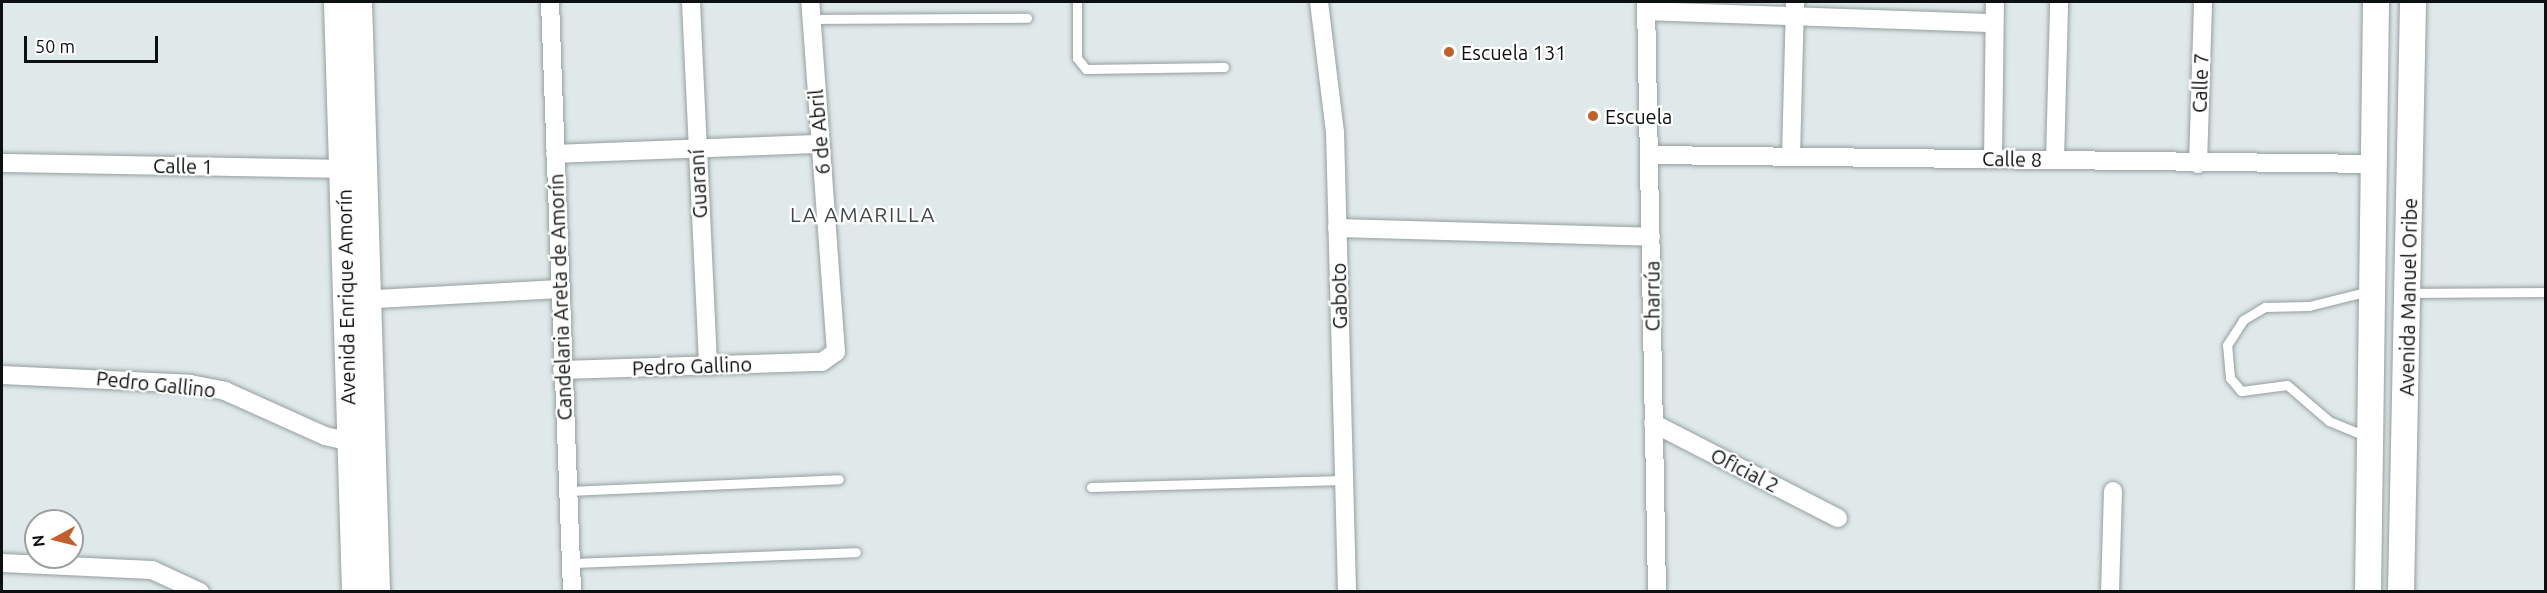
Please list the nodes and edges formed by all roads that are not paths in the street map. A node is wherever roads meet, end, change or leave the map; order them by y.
1 (337, 2) edge
2 (359, 2) edge
3 (550, 2) edge
4 (691, 2) edge
5 (1077, 2) edge
6 (1319, 2) edge
7 (1995, 2) edge
8 (2059, 2) edge
9 (2203, 2) edge
10 (2376, 2) edge
11 (2413, 2) edge
12 (1646, 6) edge
13 (1794, 7) edge
14 (810, 10) edge
15 (1027, 18) dead end
16 (1994, 23) junction
17 (1224, 67) dead end
18 (820, 144) junction
19 (696, 150) junction
20 (555, 154) junction
21 (1651, 155) junction
22 (1791, 156) junction
23 (1993, 159) junction
24 (2055, 160) junction
25 (2, 163) edge
26 (2198, 164) junction
27 (2373, 164) junction
28 (354, 169) junction
29 (1337, 228) junction
30 (1651, 237) junction
31 (560, 289) junction
32 (2372, 290) junction
33 (2546, 292) edge
34 (2409, 293) junction
35 (357, 300) junction
36 (822, 362) joint
37 (708, 366) junction
38 (562, 370) junction
39 (2, 375) edge
40 (1653, 423) junction
41 (2370, 437) junction
42 (360, 444) junction
43 (839, 479) dead end
44 (1343, 480) junction
45 (1091, 487) dead end
46 (568, 491) junction
47 (2113, 491) dead end
48 (1838, 518) dead end
49 (856, 552) dead end
50 (2, 563) edge
51 (571, 563) junction
52 (200, 591) edge
53 (355, 591) edge
54 (377, 591) edge
55 (572, 591) edge
56 (1347, 591) edge
57 (1657, 591) edge
58 (2110, 591) edge
59 (2368, 591) edge
60 (2401, 591) edge

1 - 28 street, Avenida Enrique Amorín
2 - 28 street, Avenida Enrique Amorín
3 - 20 street, Candelaria Areta de Amorín
4 - 19 street, Guaraní
5 - 17 lane
6 - 29 street, Gaboto
7 - 16 street
8 - 24 street
9 - 26 street, Calle 7
10 - 27 street, Avenida Manuel Oribe
11 - 34 street, Avenida Manuel Oribe
12 - 13 street
12 - 21 street, Charrúa
13 - 16 street
13 - 22 street
14 - 15 lane
14 - 18 street, 6 de Abril
16 - 23 street
18 - 19 street
18 - 36 street, 6 de Abril
19 - 20 street
19 - 37 street, Guaraní
20 - 31 street, Candelaria Areta de Amorín
21 - 22 street, Calle 8
21 - 30 street, Charrúa
22 - 23 street, Calle 8
23 - 24 street, Calle 8
24 - 26 street, Calle 8
25 - 28 street, Calle 1
26 - 27 street, Calle 8
27 - 32 street, Avenida Manuel Oribe
28 - 35 street, Avenida Enrique Amorín
29 - 30 street
29 - 44 street, Gaboto
30 - 40 street, Charrúa
31 - 35 street
31 - 38 street, Candelaria Areta de Amorín
32 - 41 street, Avenida Manuel Oribe
32 - 41 lane
33 - 34 lane
34 - 60 street, Avenida Manuel Oribe
35 - 42 street, Avenida Enrique Amorín
36 - 37 street, Pedro Gallino
37 - 38 street, Pedro Gallino
38 - 46 street, Candelaria Areta de Amorín
39 - 42 street, Pedro Gallino
40 - 48 street, Oficial 2
40 - 57 street, Charrúa
41 - 59 street, Avenida Manuel Oribe
42 - 53 street, Avenida Enrique Amorín
42 - 54 street, Avenida Enrique Amorín
43 - 46 lane
44 - 45 lane
44 - 56 street, Gaboto
46 - 51 street, Candelaria Areta de Amorín
47 - 58 street
49 - 51 lane
50 - 52 street
51 - 55 street, Candelaria Areta de Amorín

